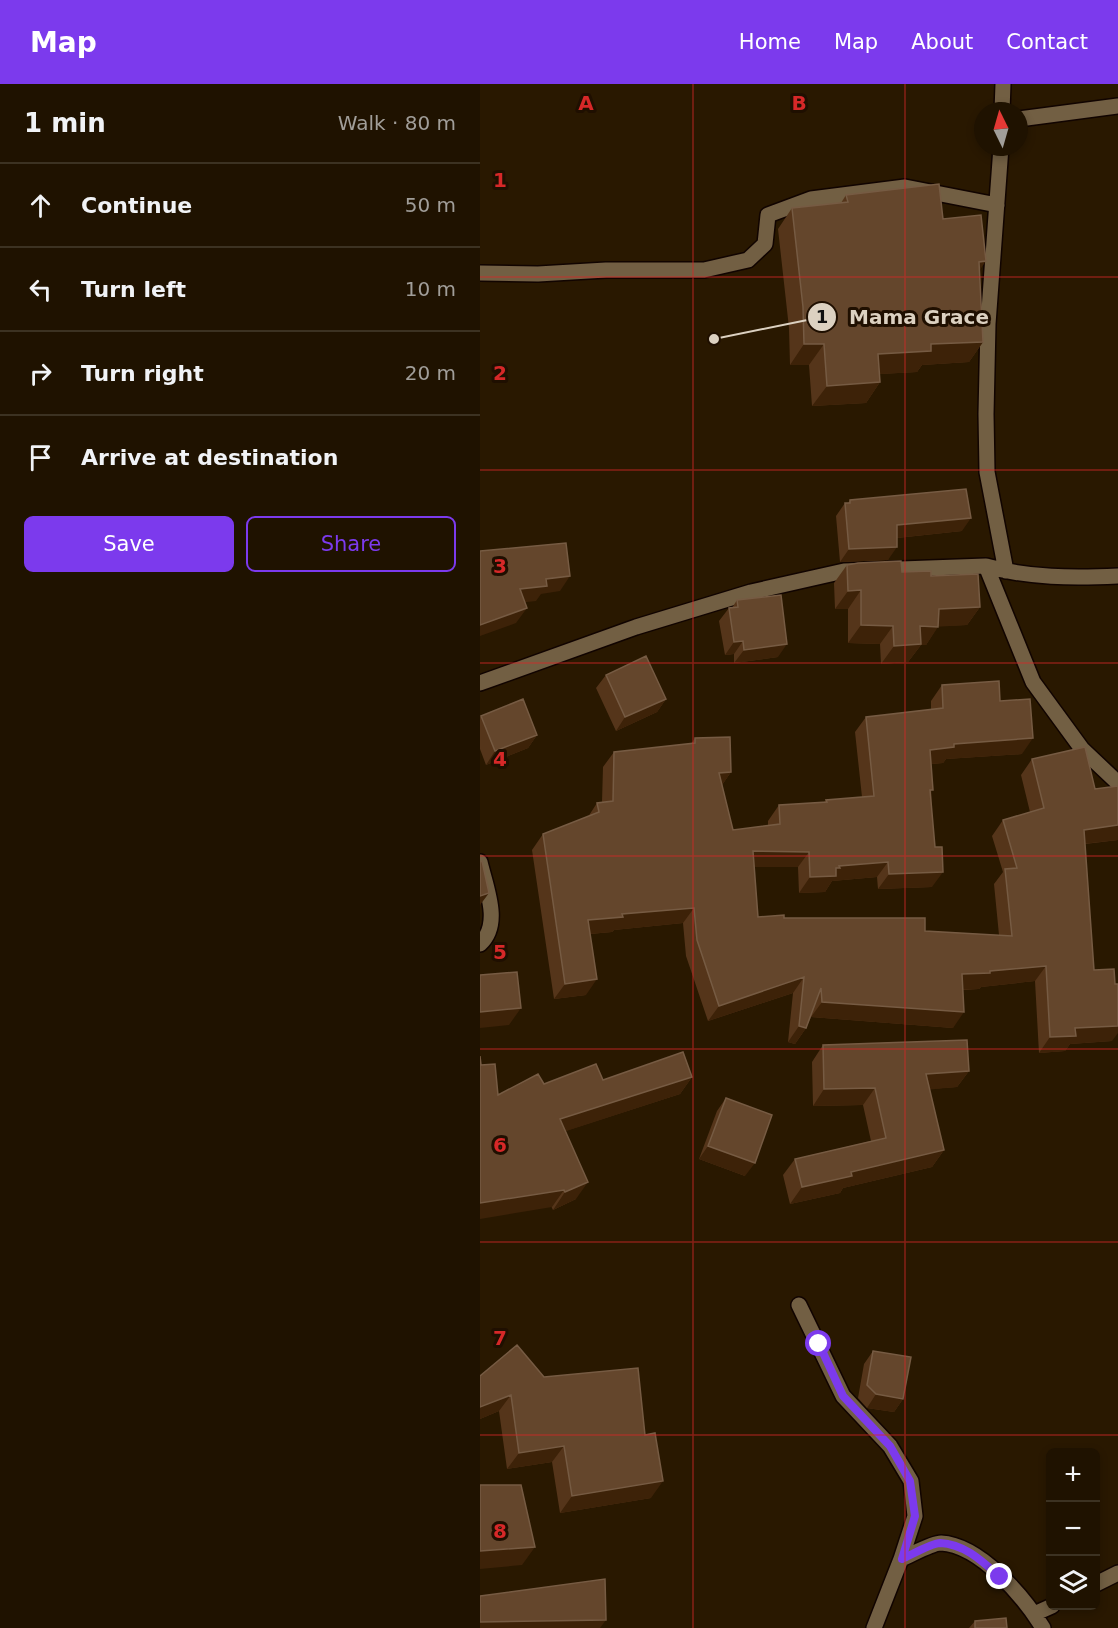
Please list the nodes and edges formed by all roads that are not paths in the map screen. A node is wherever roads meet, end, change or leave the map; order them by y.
1 (1003, 84) edge
2 (1002, 102) edge
3 (1118, 106) edge
4 (1028, 118) edge
5 (1000, 156) edge
6 (997, 205) junction
7 (480, 273) edge
8 (986, 566) junction
9 (1006, 571) junction
10 (1118, 576) edge
11 (480, 683) edge
12 (1118, 783) edge
13 (480, 862) edge
14 (480, 944) edge
15 (799, 1305) dead end
16 (902, 1559) junction
17 (1118, 1573) edge
18 (1100, 1582) edge
19 (1046, 1608) edge
20 (1034, 1614) junction
21 (874, 1628) edge
22 (1043, 1628) edge

1 - 2 street
3 - 4 street
5 - 6 street
6 - 7 street
6 - 9 street
8 - 9 street
8 - 11 street
8 - 12 street
9 - 10 street
13 - 14 street
15 - 16 street
16 - 20 street
16 - 21 street
17 - 18 street
19 - 20 street
20 - 22 street

